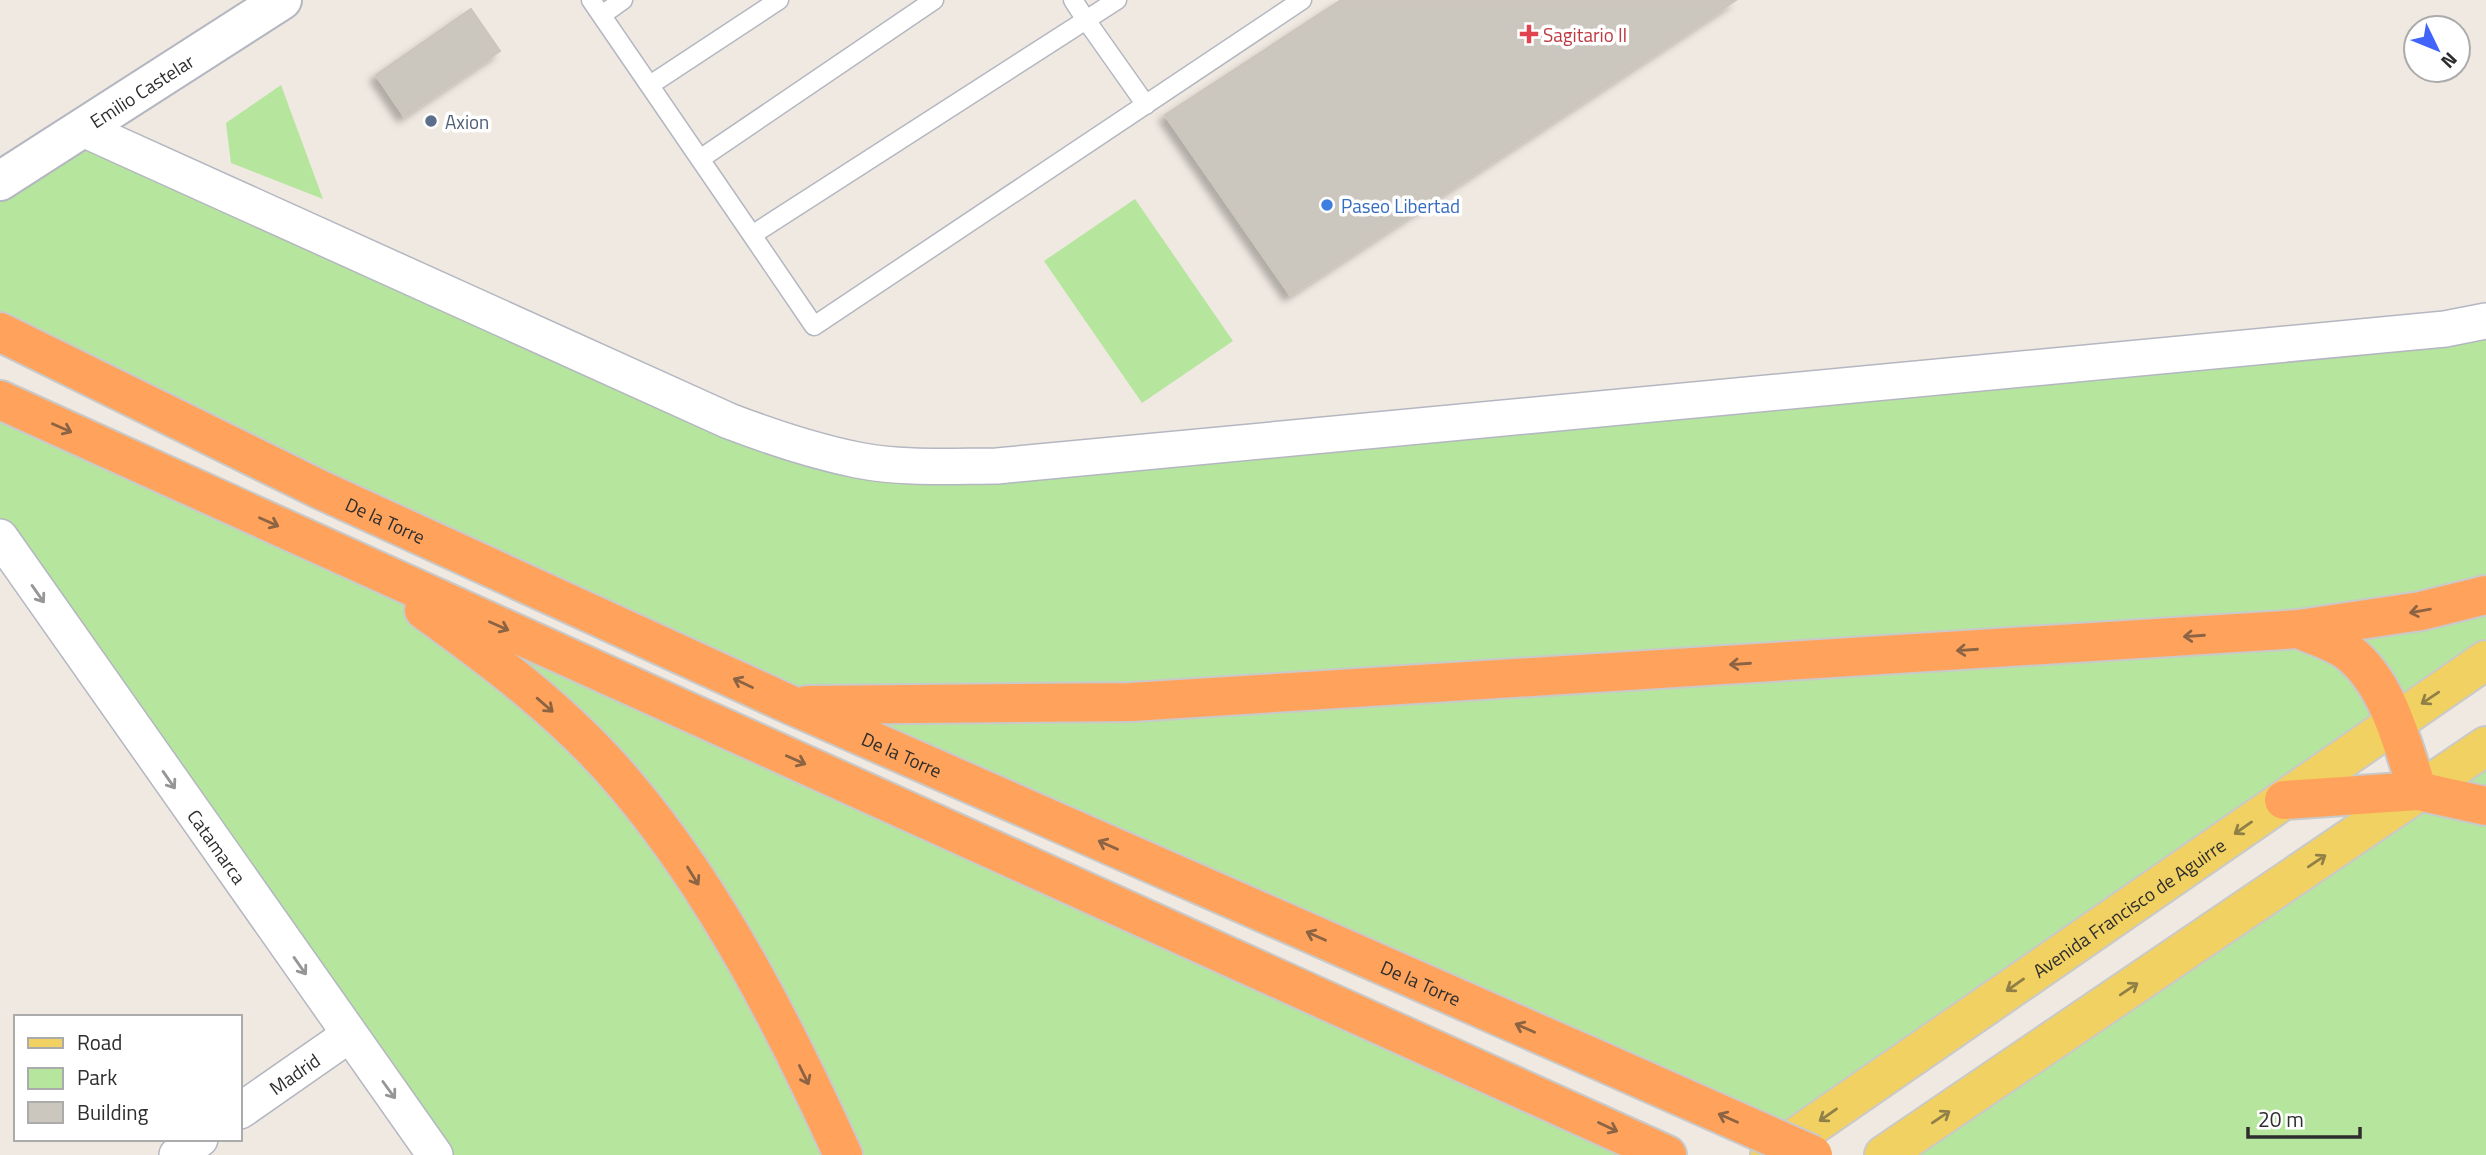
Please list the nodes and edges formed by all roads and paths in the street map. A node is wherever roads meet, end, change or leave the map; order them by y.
1 (282, 0) edge
2 (623, 0) edge
3 (779, 0) edge
4 (934, 0) edge
5 (1073, 0) edge
6 (1116, 0) edge
7 (1302, 0) edge
8 (596, 7) edge
9 (1086, 20) junction
10 (650, 85) junction
11 (1146, 105) junction
12 (83, 129) junction
13 (701, 159) junction
14 (0, 181) edge
15 (752, 235) junction
16 (2486, 321) edge
17 (0, 332) edge
18 (0, 400) edge
19 (0, 537) edge
20 (354, 560) junction
21 (2486, 595) edge
22 (2299, 629) junction
23 (2486, 660) edge
24 (791, 705) junction
25 (2394, 722) junction
26 (2486, 746) edge
27 (2418, 791) junction
28 (2284, 800) junction
29 (2486, 806) edge
30 (349, 1035) junction
31 (242, 1110) edge
32 (197, 1141) edge
33 (177, 1155) edge
34 (435, 1155) edge
35 (843, 1155) edge
36 (1667, 1155) edge
37 (1770, 1155) edge
38 (1813, 1155) edge
39 (1884, 1155) edge

1 - 12 street, Emilio Castelar
2 - 8 lane
3 - 10 lane
4 - 13 lane
5 - 9 lane
6 - 9 lane
7 - 11 lane
8 - 10 lane
9 - 11 lane
9 - 15 lane
10 - 13 lane
11 - 15 lane
12 - 14 street, Emilio Castelar
12 - 16 street
13 - 15 lane
24 -> 17 highway, De la Torre
18 -> 20 highway
19 -> 30 street, Catamarca
20 -> 35 highway
20 -> 36 highway
21 -> 22 highway
22 -> 24 highway
22 - 25 highway
23 -> 25 main road, Avenida Francisco de Aguirre
38 -> 24 highway, De la Torre, bridge
25 - 27 highway
25 - 28 main road, Avenida Francisco de Aguirre
26 - 27 main road
27 - 28 highway
27 - 29 highway
39 -> 27 main road
28 -> 37 main road, Avenida Francisco de Aguirre
30 - 31 street, Madrid
30 -> 34 street, Catamarca
32 - 33 street

